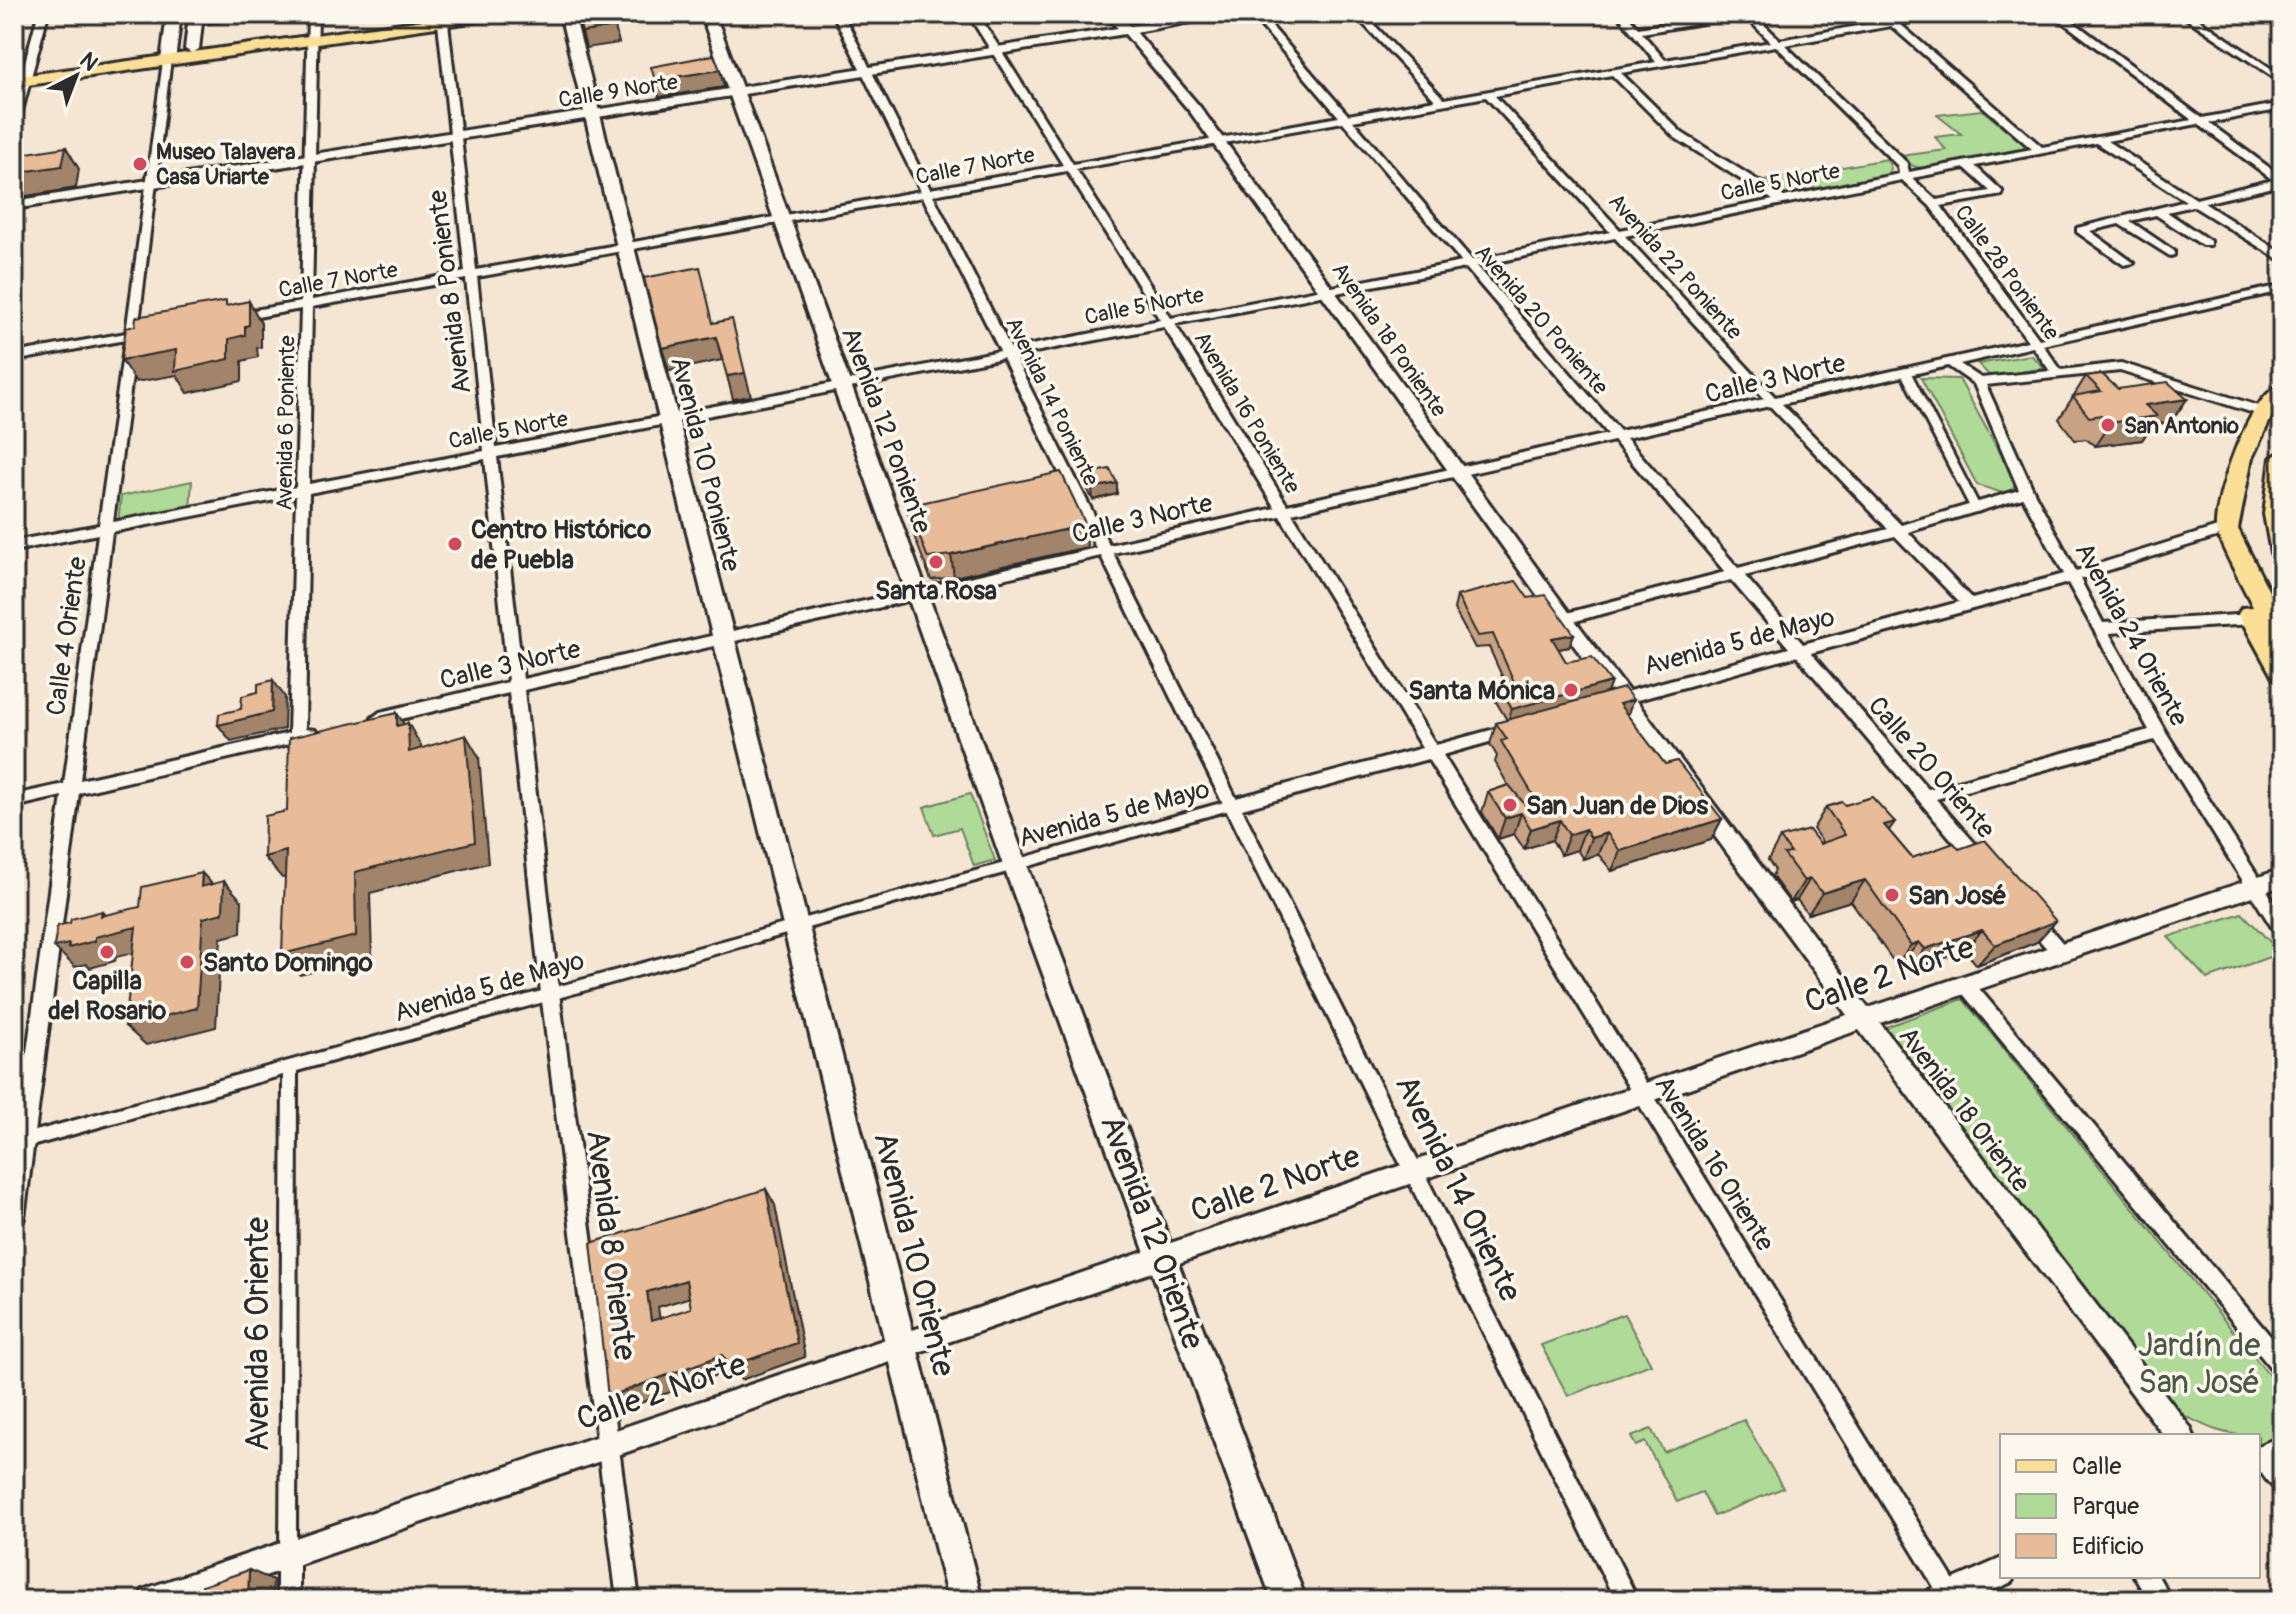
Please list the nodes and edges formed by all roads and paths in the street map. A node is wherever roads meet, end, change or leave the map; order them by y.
1 (43, 14) edge
2 (499, 14) edge
3 (567, 14) edge
4 (708, 14) edge
5 (838, 14) edge
6 (973, 14) edge
7 (1110, 14) edge
8 (1228, 14) edge
9 (1256, 14) edge
10 (1359, 14) edge
11 (1622, 14) edge
12 (1746, 14) edge
13 (1883, 14) edge
14 (1944, 14) edge
15 (2057, 14) edge
16 (2185, 14) edge
17 (438, 17) edge
18 (173, 18) edge
19 (196, 21) edge
20 (1892, 23) junction
21 (313, 28) edge
22 (1123, 30) junction
23 (1636, 31) junction
24 (1775, 43) junction
25 (192, 49) junction
26 (997, 51) junction
27 (169, 56) junction
28 (1662, 63) junction
29 (868, 71) junction
30 (1614, 72) junction
31 (20, 77) edge
32 (2282, 80) edge
33 (736, 92) junction
34 (1488, 94) junction
35 (1442, 102) junction
36 (2282, 106) edge
37 (592, 114) junction
38 (1347, 118) junction
39 (14, 122) edge
40 (2205, 122) junction
41 (455, 136) junction
42 (2099, 141) junction
43 (1212, 142) junction
44 (2040, 151) junction
45 (310, 158) junction
46 (1967, 164) junction
47 (1071, 167) junction
48 (1905, 177) junction
49 (2282, 182) edge
50 (152, 183) junction
51 (928, 194) junction
52 (2193, 200) junction
53 (1782, 201) junction
54 (1934, 204) junction
55 (14, 205) edge
56 (2156, 210) junction
57 (2119, 219) junction
58 (783, 220) junction
59 (1619, 233) junction
60 (2206, 243) dead end
61 (626, 248) junction
62 (2170, 253) dead end
63 (2282, 258) edge
64 (2128, 263) dead end
65 (1468, 264) junction
66 (471, 276) junction
67 (2282, 288) edge
68 (1323, 290) junction
69 (307, 305) junction
70 (219, 320) edge
71 (1167, 321) junction
72 (160, 331) edge
73 (131, 336) junction
74 (2034, 344) junction
75 (1007, 352) junction
76 (14, 357) edge
77 (1950, 362) junction
78 (2057, 372) junction
79 (1906, 373) junction
80 (1979, 382) junction
81 (843, 384) junction
82 (2282, 391) edge
83 (1773, 402) junction
84 (2264, 412) junction
85 (669, 418) junction
86 (1619, 438) junction
87 (491, 452) junction
88 (2282, 458) edge
89 (1458, 472) junction
90 (304, 489) junction
91 (2027, 492) junction
92 (1976, 509) junction
93 (1282, 511) junction
94 (2280, 519) edge
95 (107, 527) junction
96 (2227, 529) junction
97 (1897, 531) junction
98 (14, 546) edge
99 (1103, 551) junction
100 (2282, 553) edge
101 (1734, 573) junction
102 (2071, 577) junction
103 (918, 592) junction
104 (1968, 603) junction
105 (1564, 619) junction
106 (2253, 619) junction
107 (2099, 628) junction
108 (2275, 628) dead end
109 (721, 638) junction
110 (1799, 649) junction
111 (2282, 672) edge
112 (516, 687) junction
113 (1622, 698) junction
114 (1589, 708) edge
115 (370, 721) edge
116 (1532, 724) edge
117 (326, 730) edge
118 (2159, 733) junction
119 (297, 737) junction
120 (1432, 753) junction
121 (71, 788) junction
122 (1924, 796) junction
123 (14, 801) edge
124 (1232, 805) junction
125 (1015, 865) junction
126 (1994, 877) edge
127 (2282, 877) edge
128 (2254, 886) junction
129 (2014, 900) edge
130 (796, 926) junction
131 (2282, 929) edge
132 (2060, 952) junction
133 (1965, 984) junction
134 (550, 993) junction
135 (1862, 1020) junction
136 (290, 1068) junction
137 (1641, 1094) junction
138 (19, 1143) edge
139 (1415, 1171) junction
140 (14, 1218) edge
141 (1162, 1257) junction
142 (901, 1346) junction
143 (2282, 1366) edge
144 (2179, 1434) edge
145 (608, 1446) junction
146 (2268, 1456) edge
147 (2282, 1481) edge
148 (288, 1554) junction
149 (2000, 1573) edge
150 (2146, 1578) edge
151 (1948, 1598) edge
152 (153, 1600) edge
153 (288, 1600) edge
154 (628, 1600) edge
155 (965, 1600) edge
156 (1289, 1600) edge
157 (1627, 1600) edge
158 (2161, 1600) edge

1 - 31 street
2 - 17 main road
3 - 37 main road, Avenida 10 Poniente
4 - 33 main road, Avenida 12 Poniente
5 - 29 street, Avenida 14 Poniente
6 - 26 street, Avenida 16 Poniente
7 - 22 street, Avenida 18 Poniente
8 - 22 street, Calle 9 Norte
9 - 38 street, Avenida 20 Poniente
10 - 35 street
11 - 23 street
12 - 23 street
12 - 24 street
13 - 20 street
14 - 20 street, Calle 7 Norte
15 - 40 street
16 - 32 street
17 - 21 main road
17 - 41 street, Avenida 8 Poniente
18 - 19 main road
18 - 27 main road
19 - 25 main road
20 - 24 street, Calle 7 Norte
20 - 44 street
21 - 25 main road
21 - 27 main road
21 - 45 street, Avenida 6 Poniente
22 - 26 street, Calle 9 Norte
22 - 43 street, Avenida 18 Poniente
23 - 28 street
24 - 28 street, Calle 7 Norte
24 - 48 street
25 - 27 main road
26 - 29 street, Calle 9 Norte
26 - 47 street, Avenida 16 Poniente
27 - 31 main road
27 - 50 street, Calle 4 Oriente
28 - 30 street, Calle 7 Norte
29 - 33 street, Calle 9 Norte
29 - 51 street, Avenida 14 Poniente
30 - 34 street, Calle 7 Norte
30 - 53 street
31 - 39 street
33 - 37 street, Calle 9 Norte
33 - 58 main road, Avenida 12 Poniente
34 - 35 street, Calle 7 Norte
34 - 59 street, Avenida 22 Poniente
35 - 38 street, Calle 7 Norte
36 - 40 street, Calle 5 Norte
37 - 41 street, Calle 9 Norte
37 - 61 main road, Avenida 10 Poniente
38 - 43 street, Calle 7 Norte
38 - 65 street, Avenida 20 Poniente
40 - 42 street, Calle 5 Norte
40 - 49 street
41 - 45 street, Calle 9 Norte
41 - 66 street, Avenida 8 Poniente
42 - 44 street, Calle 5 Norte
42 - 52 street
43 - 47 street, Calle 7 Norte
43 - 68 street, Avenida 18 Poniente
44 - 46 street, Calle 5 Norte
45 - 50 street, Calle 9 Norte
45 - 69 street, Avenida 6 Poniente
46 - 48 street, Calle 5 Norte
46 - 54 street, Calle 28 Poniente
47 - 51 street, Calle 7 Norte
47 - 71 street, Avenida 16 Poniente
48 - 53 street, Calle 5 Norte
48 - 54 street
49 - 52 street
50 - 55 street, Calle 9 Norte
50 - 73 street, Calle 4 Oriente
51 - 58 street, Calle 7 Norte
51 - 75 street, Avenida 14 Poniente
52 - 56 street
52 - 63 street
53 - 59 street, Calle 5 Norte
54 - 74 street, Calle 28 Poniente
56 - 57 street
56 - 60 street
57 - 62 street
57 - 64 street
58 - 61 street, Calle 7 Norte
58 - 81 main road, Avenida 12 Poniente
59 - 65 street, Calle 5 Norte
59 - 83 street, Avenida 22 Poniente
61 - 66 street, Calle 7 Norte
61 - 85 main road, Avenida 10 Poniente
65 - 68 street, Calle 5 Norte
65 - 86 street, Avenida 20 Poniente
66 - 69 street, Calle 7 Norte
66 - 87 street, Avenida 8 Poniente
67 - 74 street, Calle 3 Norte
68 - 71 street, Calle 5 Norte
68 - 89 street, Avenida 18 Poniente
69 - 70 street, Calle 7 Norte
69 - 90 street, Avenida 6 Poniente
71 - 75 street, Calle 5 Norte
71 - 93 street, Avenida 16 Poniente
72 - 73 street
73 - 76 street
73 - 95 street, Calle 4 Oriente
74 - 77 street, Calle 3 Norte
74 - 78 street, Calle 28 Poniente
75 - 81 street, Calle 5 Norte
75 - 99 street, Avenida 14 Poniente
77 - 79 street, Calle 3 Norte
77 - 80 street
78 - 80 street
78 - 84 street
79 - 83 street, Calle 3 Norte
79 - 92 street
80 - 91 street, Avenida 24 Oriente
81 - 85 street, Calle 5 Norte
81 - 103 main road, Avenida 12 Poniente
82 - 84 main road
83 - 86 street, Calle 3 Norte
83 - 97 street, Avenida 22 Poniente
84 - 96 main road
85 - 87 street, Calle 5 Norte
85 - 109 main road, Avenida 10 Poniente
86 - 89 street, Calle 3 Norte
86 - 101 street, Avenida 20 Poniente
87 - 90 street, Calle 5 Norte
87 - 112 street, Avenida 8 Poniente
88 - 94 main road
89 - 93 street, Calle 3 Norte
89 - 105 street, Avenida 18 Poniente
90 - 95 street, Calle 5 Norte
90 - 119 street, Avenida 6 Poniente
91 - 92 street
91 - 102 street, Avenida 24 Oriente
92 - 97 street
93 - 99 street, Calle 3 Norte
93 - 120 street, Avenida 16 Poniente
94 - 100 main road
95 - 98 street, Calle 5 Norte
95 - 121 street, Calle 4 Oriente
96 - 102 street, Avenida 5 de Mayo
96 - 106 main road
96 - 108 main road
97 - 101 street
97 - 104 street, Avenida 22 Poniente
99 - 103 street, Calle 3 Norte
99 - 124 street, Avenida 14 Poniente
101 - 105 street
101 - 110 street, Avenida 20 Poniente
102 - 104 street, Avenida 5 de Mayo
102 - 107 street, Avenida 24 Oriente
103 - 109 street, Calle 3 Norte
103 - 125 main road, Avenida 12 Poniente
104 - 110 street, Avenida 5 de Mayo
105 - 113 street, Avenida 18 Poniente
106 - 107 street
106 - 111 main road
107 - 118 street, Avenida 24 Oriente
109 - 112 street, Calle 3 Norte
109 - 130 main road, Avenida 10 Poniente
110 - 113 street, Avenida 5 de Mayo
110 - 122 street, Calle 20 Oriente
112 - 115 street, Calle 3 Norte
112 - 134 street, Avenida 8 Poniente
113 - 114 street, Avenida 5 de Mayo
113 - 135 street, Avenida 18 Oriente
116 - 120 street, Avenida 5 de Mayo
117 - 119 street
118 - 122 street
118 - 128 street, Avenida 24 Oriente
119 - 121 street
120 - 124 street, Avenida 5 de Mayo
120 - 137 street, Avenida 16 Oriente
121 - 123 street
121 - 138 street, Calle 4 Oriente
122 - 126 street, Calle 20 Oriente
124 - 125 street, Avenida 5 de Mayo
124 - 139 street, Avenida 14 Oriente
125 - 130 street, Avenida 5 de Mayo
125 - 141 main road, Avenida 12 Oriente
127 - 128 street, Calle 2 Norte
128 - 131 street, Avenida 24 Oriente
128 - 132 street, Calle 2 Norte
129 - 132 street
130 - 134 street, Avenida 5 de Mayo
130 - 142 main road, Avenida 10 Oriente
132 - 133 street, Calle 2 Norte
133 - 135 street, Calle 2 Norte
133 - 143 street
134 - 136 street, Avenida 5 de Mayo
134 - 145 street, Avenida 8 Oriente
135 - 137 street, Calle 2 Norte
135 - 144 street, Avenida 18 Oriente
136 - 138 street, Avenida 5 de Mayo
136 - 148 street, Avenida 6 Oriente
137 - 139 street, Calle 2 Norte
137 - 151 street, Avenida 16 Oriente
138 - 140 street, Calle 4 Oriente
139 - 141 street, Calle 2 Norte
139 - 157 street, Avenida 14 Oriente
141 - 142 street, Calle 2 Norte
141 - 156 main road, Avenida 12 Oriente
142 - 145 street, Calle 2 Norte
142 - 155 main road, Avenida 10 Oriente
145 - 148 street, Calle 2 Norte
145 - 154 street, Avenida 8 Oriente
146 - 147 street
148 - 152 street, Calle 2 Norte
148 - 153 street, Avenida 6 Oriente
149 - 151 street
150 - 158 street

